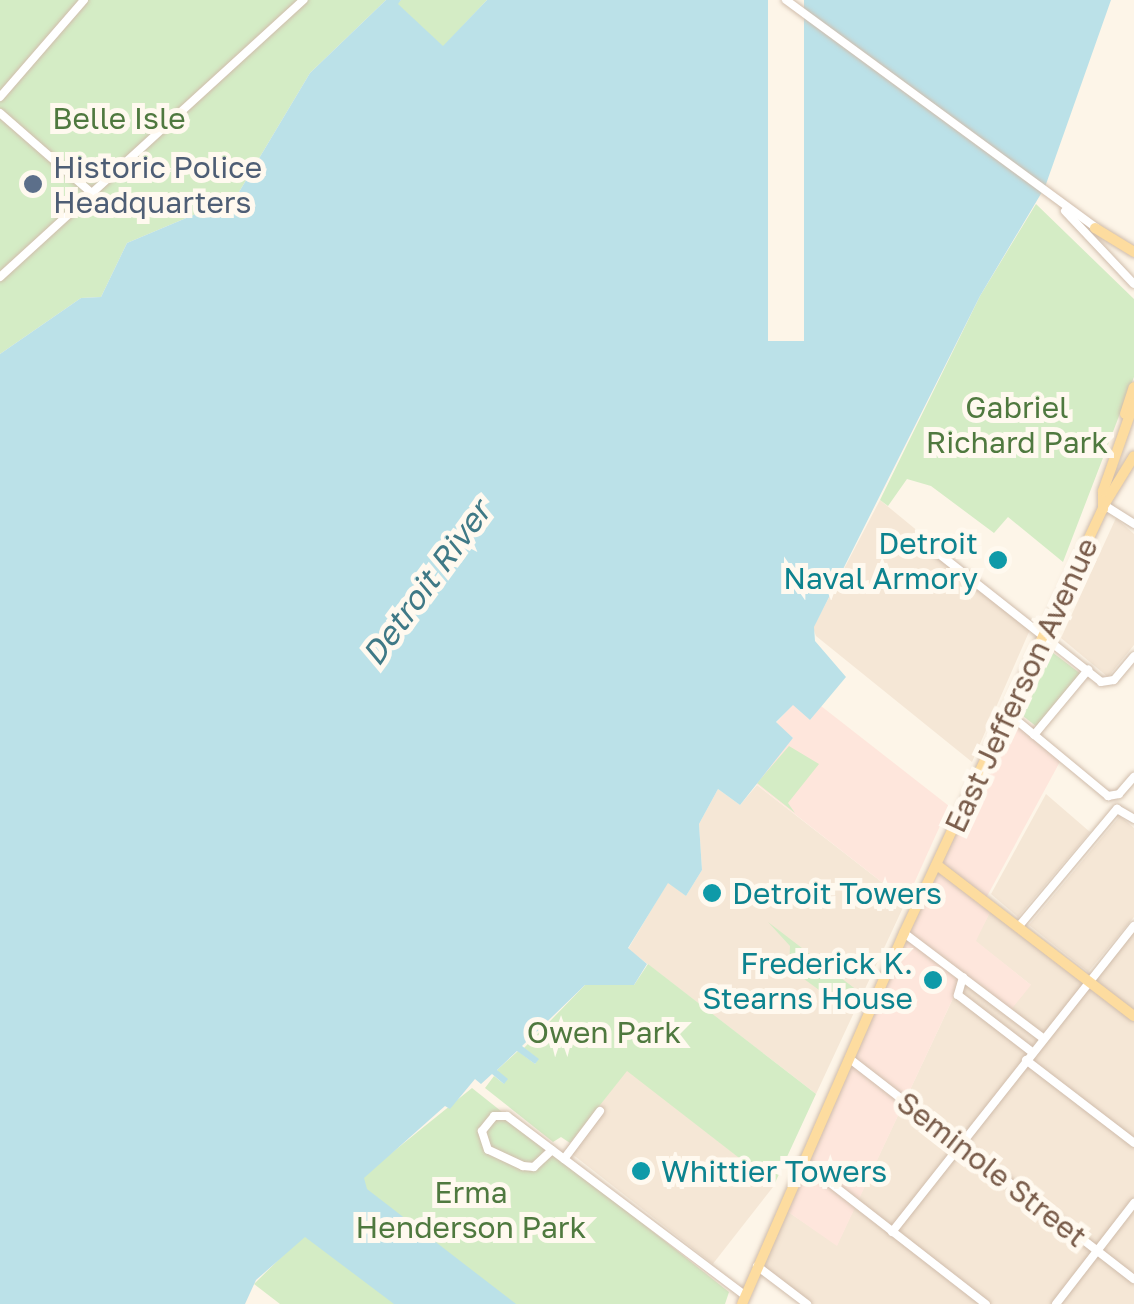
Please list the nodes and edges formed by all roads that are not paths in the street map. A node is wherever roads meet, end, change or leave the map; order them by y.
1 (84, 0) edge
2 (303, 0) edge
3 (786, 0) edge
4 (0, 96) edge
5 (0, 114) edge
6 (94, 194) junction
7 (1065, 210) junction
8 (1095, 228) joint
9 (1134, 255) edge
10 (0, 277) edge
11 (1134, 284) edge
12 (1134, 387) edge
13 (1134, 404) edge
14 (1124, 423) junction
15 (1134, 456) edge
16 (1104, 505) junction
17 (1134, 524) edge
18 (928, 546) dead end
19 (1044, 636) junction
20 (1134, 656) edge
21 (1088, 670) junction
22 (1008, 714) junction
23 (1034, 735) junction
24 (1134, 777) edge
25 (1134, 818) edge
26 (937, 865) junction
27 (1019, 926) junction
28 (1134, 926) edge
29 (904, 933) junction
30 (963, 977) junction
31 (1088, 980) junction
32 (1134, 1016) edge
33 (1043, 1038) junction
34 (1029, 1056) junction
35 (850, 1059) junction
36 (600, 1111) dead end
37 (1134, 1143) edge
38 (961, 1144) junction
39 (552, 1150) junction
40 (564, 1160) junction
41 (802, 1161) junction
42 (1134, 1204) edge
43 (892, 1232) junction
44 (1097, 1251) junction
45 (757, 1266) junction
46 (1134, 1280) edge
47 (744, 1300) edge
48 (808, 1304) edge
49 (986, 1304) edge
50 (1056, 1304) edge

1 - 4 street
2 - 6 street
3 - 7 street
5 - 6 street
6 - 10 street
7 - 8 street
7 - 11 street
8 - 9 main road
12 - 14 main road
13 - 14 main road, East Jefferson Avenue
14 - 16 main road, East Jefferson Avenue
15 - 16 main road, East Jefferson Avenue
16 - 17 street
16 - 19 main road, East Jefferson Avenue
18 - 19 street
19 - 21 street
19 - 22 main road, East Jefferson Avenue
20 - 21 street
21 - 23 street
22 - 23 street
22 - 26 main road, East Jefferson Avenue
23 - 24 street
25 - 27 street
26 - 27 main road
26 - 29 main road, East Jefferson Avenue
27 - 31 main road
28 - 31 street
29 - 30 street
29 - 35 main road, East Jefferson Avenue
30 - 33 street
30 - 34 street
31 - 32 main road
31 - 33 street
33 - 34 street
34 - 37 street
34 - 38 street
35 - 38 street, Seminole Street
35 - 41 main road, East Jefferson Avenue
36 - 40 street
38 - 43 street
38 - 44 street, Seminole Street
39 - 39 street
39 - 40 street
40 - 47 street
41 - 43 street
41 - 45 main road, East Jefferson Avenue
42 - 44 street
43 - 49 street
44 - 46 street, Seminole Street
44 - 50 street
45 - 47 main road, East Jefferson Avenue
45 - 48 street

